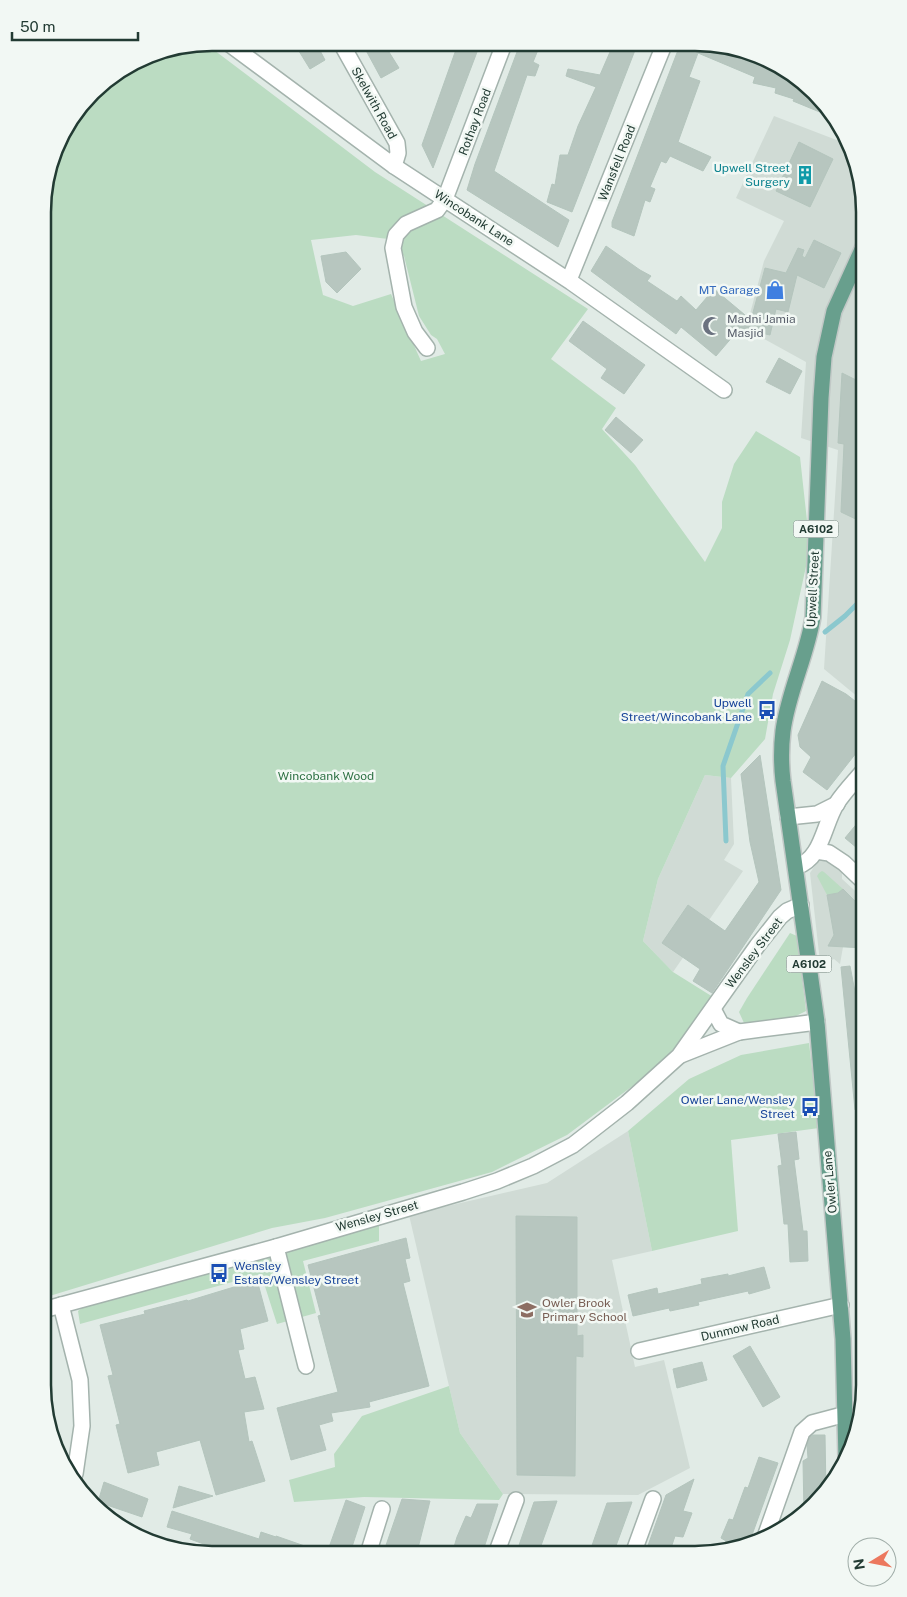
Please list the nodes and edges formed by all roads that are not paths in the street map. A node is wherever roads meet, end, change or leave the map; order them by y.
1 (239, 51) edge
2 (345, 51) edge
3 (501, 51) edge
4 (662, 51) edge
5 (394, 166) junction
6 (445, 199) junction
7 (856, 263) edge
8 (569, 280) junction
9 (427, 348) dead end
10 (724, 390) dead end
11 (856, 780) edge
12 (836, 804) junction
13 (788, 817) junction
14 (816, 852) junction
15 (796, 867) junction
16 (855, 874) edge
17 (802, 905) junction
18 (713, 1009) junction
19 (817, 1022) junction
20 (738, 1032) junction
21 (679, 1056) junction
22 (276, 1247) junction
23 (60, 1305) junction
24 (841, 1305) junction
25 (51, 1308) edge
26 (639, 1351) dead end
27 (306, 1366) dead end
28 (846, 1414) junction
29 (846, 1439) edge
30 (76, 1471) edge
31 (653, 1499) dead end
32 (516, 1500) dead end
33 (382, 1509) dead end
34 (768, 1528) edge
35 (370, 1546) edge
36 (499, 1546) edge
37 (636, 1546) edge

1 - 5 street, Wincobank Lane
2 - 5 street, Skelwith Road
3 - 6 street, Rothay Road
4 - 8 street, Wansfell Road
5 - 6 street, Wincobank Lane
6 - 8 street, Wincobank Lane
6 - 9 street
7 - 13 main road, Upwell Street / A6102
8 - 10 street, Wincobank Lane
11 - 12 street
12 - 13 street
12 - 14 street
13 - 15 main road, Upwell Street / A6102
14 - 15 street
14 - 16 street
15 - 17 main road, Upwell Street / A6102
17 - 18 street, Wensley Street
17 - 19 main road, Owler Lane / A6102
18 - 20 street
18 - 21 street, Wensley Street
19 - 20 street, Wensley Street
19 - 24 main road, Owler Lane / A6102
20 - 21 street, Wensley Street
21 - 22 street, Wensley Street
22 - 23 street, Wensley Street
22 - 27 street
23 - 25 street, Wensley Street
23 - 30 street
24 - 26 street, Dunmow Road
24 - 28 main road, Owler Lane / A6102
28 - 29 main road, Owler Lane / A6102
28 - 34 street
31 - 37 street
32 - 36 street
33 - 35 street

